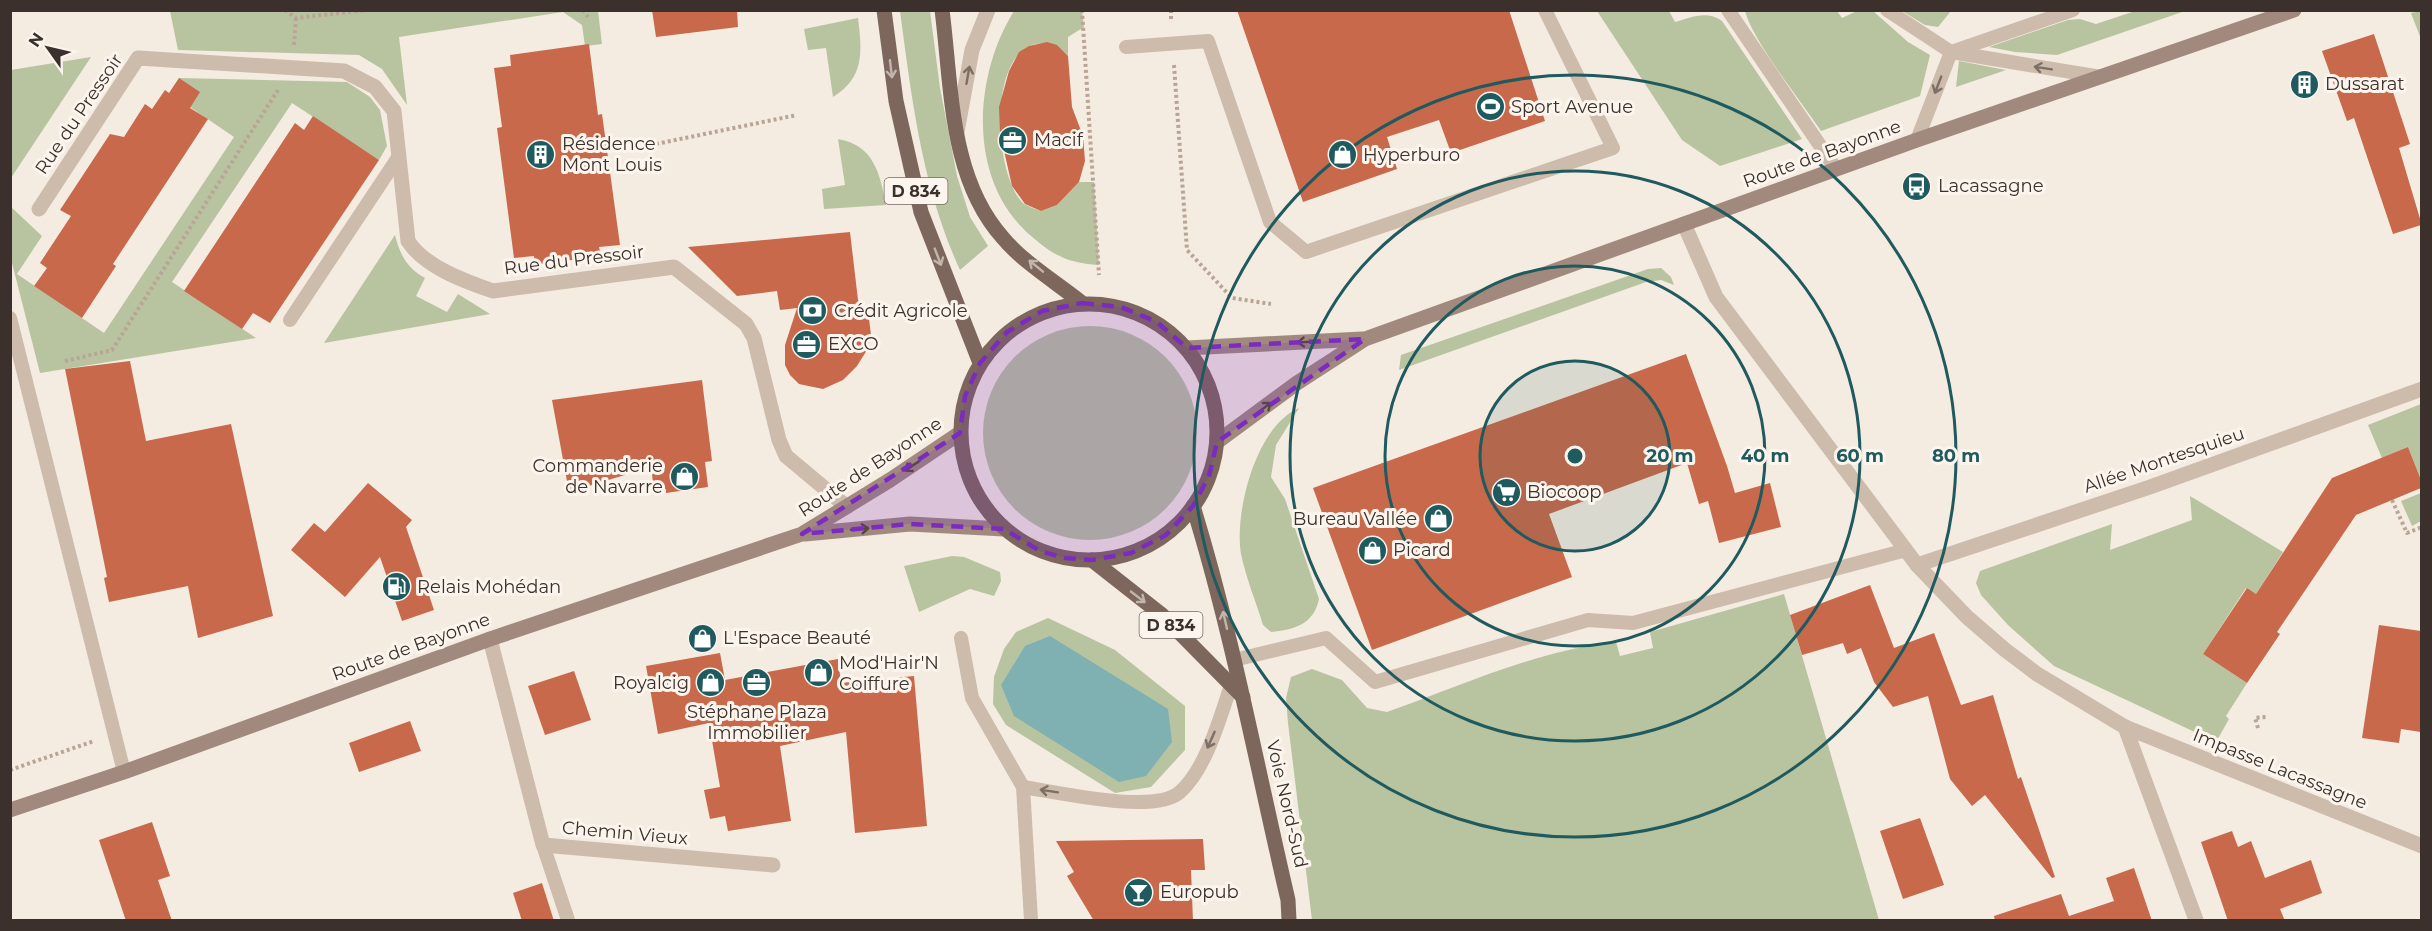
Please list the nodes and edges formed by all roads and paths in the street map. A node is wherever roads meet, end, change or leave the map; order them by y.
1 (285, 10) edge
2 (366, 10) edge
3 (583, 10) edge
4 (884, 10) edge
5 (942, 10) edge
6 (988, 10) edge
7 (1082, 10) edge
8 (1171, 10) edge
9 (1545, 10) edge
10 (1728, 10) edge
11 (1887, 10) edge
12 (2073, 10) edge
13 (2285, 12) edge
14 (588, 17) dead end
15 (296, 18) junction
16 (1173, 44) junction
17 (1126, 47) dead end
18 (1951, 52) junction
19 (292, 68) junction
20 (2101, 77) junction
21 (797, 115) dead end
22 (957, 132) junction
23 (1917, 140) junction
24 (656, 144) dead end
25 (399, 156) junction
26 (1836, 169) junction
27 (39, 209) dead end
28 (1684, 224) junction
29 (1099, 275) dead end
30 (1082, 303) junction
31 (1271, 304) dead end
32 (10, 318) edge
33 (290, 320) dead end
34 (1365, 339) junction
35 (1187, 348) junction
36 (66, 361) dead end
37 (980, 363) junction
38 (2421, 389) edge
39 (960, 433) junction
40 (1217, 442) junction
41 (2392, 500) dead end
42 (1193, 506) junction
43 (847, 507) junction
44 (2421, 527) edge
45 (1004, 529) junction
46 (802, 534) junction
47 (1906, 550) junction
48 (1092, 560) junction
49 (1917, 565) junction
50 (961, 638) dead end
51 (490, 639) junction
52 (1234, 660) junction
53 (1230, 685) junction
54 (1243, 697) junction
55 (2266, 717) dead end
56 (2125, 727) junction
57 (2258, 728) dead end
58 (114, 734) junction
59 (10, 771) edge
60 (124, 772) junction
61 (1023, 787) junction
62 (10, 810) edge
63 (543, 845) junction
64 (2421, 846) edge
65 (773, 865) dead end
66 (568, 921) edge
67 (1031, 921) edge
68 (1289, 921) edge
69 (2196, 921) edge

1 - 15 path
2 - 15 path
3 - 14 path
4 -> 37 main road, D 834
5 - 22 main road, D 834
22 -> 6 street
7 - 29 path
8 - 16 path
9 - 16 lane
10 - 26 lane
11 - 18 lane
12 - 18 lane
13 - 20 main road, Route de Bayonne
15 - 19 path
16 - 17 lane
16 - 31 path
20 -> 18 lane
18 -> 23 lane
19 - 25 street, Rue du Pressoir
19 - 27 street, Rue du Pressoir
19 - 36 path
20 - 23 main road, Route de Bayonne
21 - 24 path
30 -> 22 main road, D 834
23 - 26 main road, Route de Bayonne
25 - 33 lane
25 - 43 street, Rue du Pressoir
26 - 28 main road, Route de Bayonne
28 - 34 main road, Route de Bayonne
28 - 47 street, Impasse Lacassagne
30 - 35 main road
30 - 37 main road
32 - 58 lane
34 -> 35 main road, Route de Bayonne
40 -> 34 main road, Route de Bayonne
35 - 40 main road
37 - 39 main road
38 - 49 street, Allée Montesquieu
39 -> 43 main road, Route de Bayonne
39 - 45 main road
40 - 42 main road
41 - 44 path
42 - 48 main road
52 -> 42 main road, Voie Nord-Sud / D 834
43 - 46 main road, Route de Bayonne
46 -> 45 main road, Route de Bayonne
45 - 48 main road
46 - 51 main road, Route de Bayonne
47 - 49 street, Impasse Lacassagne
47 - 52 lane
48 -> 53 main road, D 834
49 - 56 street, Impasse Lacassagne
50 - 61 lane
51 - 60 main road, Route de Bayonne
51 - 63 street, Chemin Vieux
52 - 54 main road, Voie Nord-Sud / D 834
53 - 54 main road, D 834
53 -> 61 lane
54 - 68 main road, Voie Nord-Sud / D 834
55 - 57 path
56 - 64 street, Impasse Lacassagne
56 - 69 street
58 - 59 path
58 - 60 lane
60 - 62 main road, Route de Bayonne
61 - 67 lane
63 - 65 street, Chemin Vieux
63 - 66 lane

